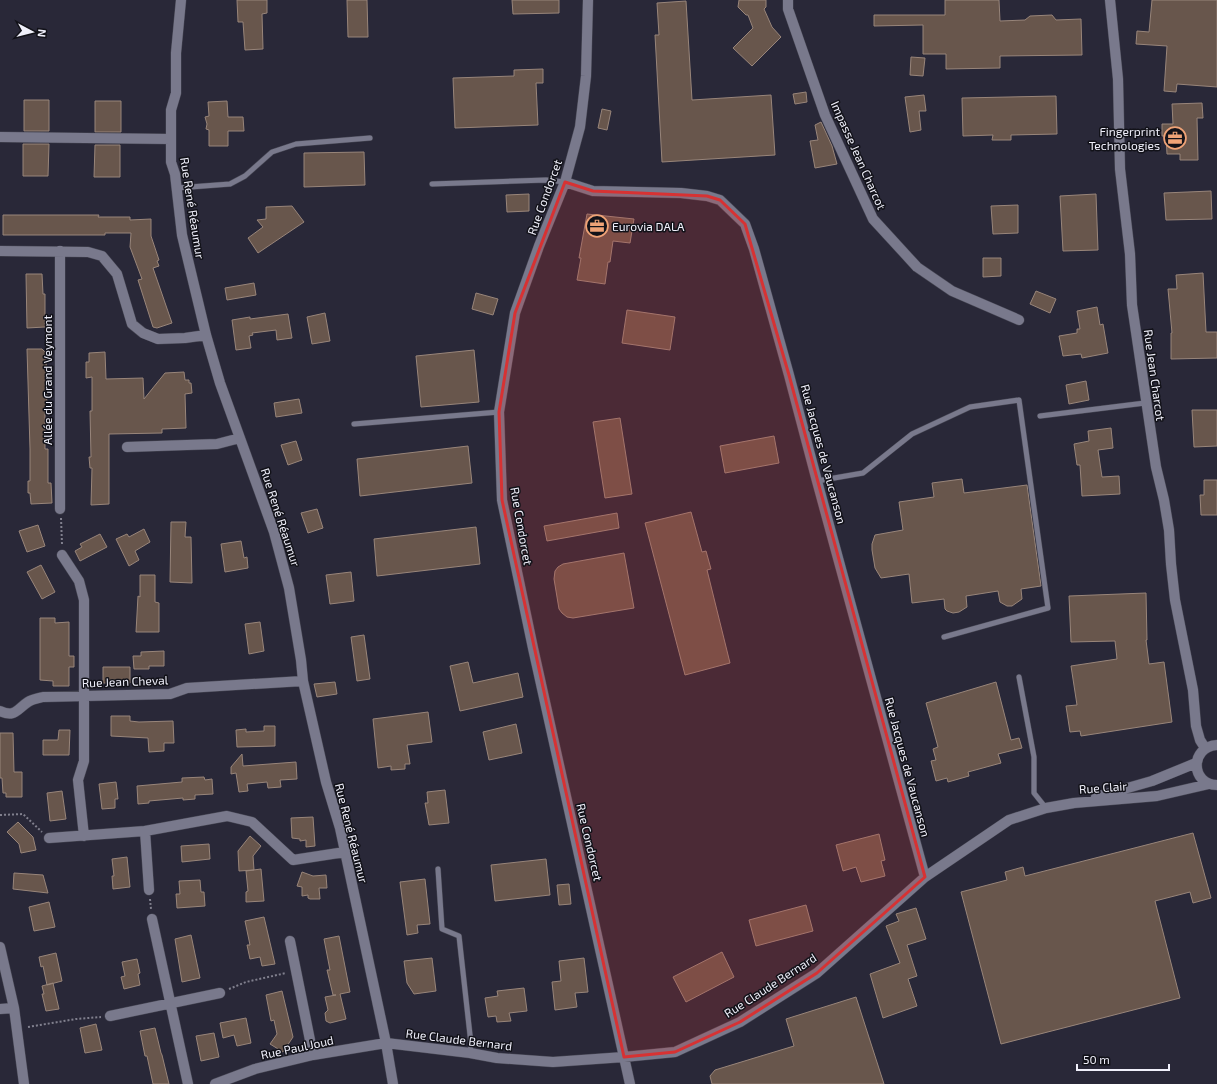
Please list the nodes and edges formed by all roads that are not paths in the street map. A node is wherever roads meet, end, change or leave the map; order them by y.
1 (181, 0) edge
2 (588, 0) edge
3 (788, 0) edge
4 (1110, 0) edge
5 (0, 137) edge
6 (370, 138) dead end
7 (172, 139) junction
8 (565, 182) junction
9 (432, 184) dead end
10 (176, 188) junction
11 (0, 251) edge
12 (60, 251) junction
13 (1019, 320) dead end
14 (206, 335) junction
15 (1145, 403) junction
16 (500, 412) junction
17 (1040, 416) dead end
18 (354, 424) dead end
19 (240, 438) junction
20 (127, 447) dead end
21 (817, 481) junction
22 (60, 509) road end
23 (62, 555) road end
24 (944, 637) dead end
25 (1019, 678) dead end
26 (303, 682) junction
27 (83, 696) junction
28 (0, 711) edge
29 (1217, 745) edge
30 (1205, 748) junction
31 (1196, 763) junction
32 (1213, 785) edge
33 (1074, 803) junction
34 (1046, 808) junction
35 (145, 831) junction
36 (84, 836) junction
37 (50, 838) road end
38 (345, 852) junction
39 (438, 869) dead end
40 (925, 877) junction
41 (149, 890) road end
42 (152, 920) road end
43 (290, 941) dead end
44 (0, 947) edge
45 (220, 993) road end
46 (171, 1003) junction
47 (14, 1008) junction
48 (0, 1009) edge
49 (110, 1016) road end
50 (386, 1043) junction
51 (470, 1053) junction
52 (313, 1055) junction
53 (624, 1057) junction
54 (24, 1084) edge
55 (188, 1084) edge
56 (216, 1084) edge
57 (393, 1084) edge
58 (630, 1084) edge

1 - 7 street, Rue René Réaumur
2 - 8 street, Rue Condorcet
3 - 13 street, Impasse Jean Charcot
4 - 15 street, Rue Jean Charcot
5 - 7 street
6 - 10 lane
7 - 10 street, Rue René Réaumur
8 - 9 lane
8 - 16 street, Rue Condorcet
8 - 21 street, Rue Jacques de Vaucanson
10 - 14 street, Rue René Réaumur
11 - 12 street
12 - 14 street
12 - 22 street, Allée du Grand Veymont
14 - 19 street, Rue René Réaumur
15 - 17 lane
15 - 30 street, Rue Jean Charcot
16 - 18 lane
16 - 53 street, Rue Condorcet
19 - 20 street
19 - 26 street, Rue René Réaumur
21 - 24 lane
21 - 40 street, Rue Jacques de Vaucanson
23 - 27 street
25 - 34 lane
26 - 27 street, Rue Jean Cheval
26 - 38 street, Rue René Réaumur
27 - 28 street, Rue Jean Cheval
27 - 36 street
29 - 30 street
30 - 31 street
31 - 32 street
31 - 33 street, Rue Clair
32 - 33 street, Rue Clair
33 - 34 street, Rue Claude Bernard
34 - 40 street, Rue Claude Bernard
35 - 36 street
35 - 38 street
35 - 41 street
36 - 37 street
38 - 50 street, Rue René Réaumur
39 - 51 lane
40 - 53 street, Rue Claude Bernard
42 - 46 street
43 - 52 street
44 - 47 street
45 - 46 street
46 - 49 street
46 - 55 street
47 - 48 street
47 - 54 street
50 - 51 street, Rue Claude Bernard
50 - 52 street, Rue Paul Joud
50 - 57 street, Rue René Réaumur
51 - 53 street, Rue Claude Bernard
52 - 56 street, Rue Paul Joud
53 - 58 street, Rue Condorcet

